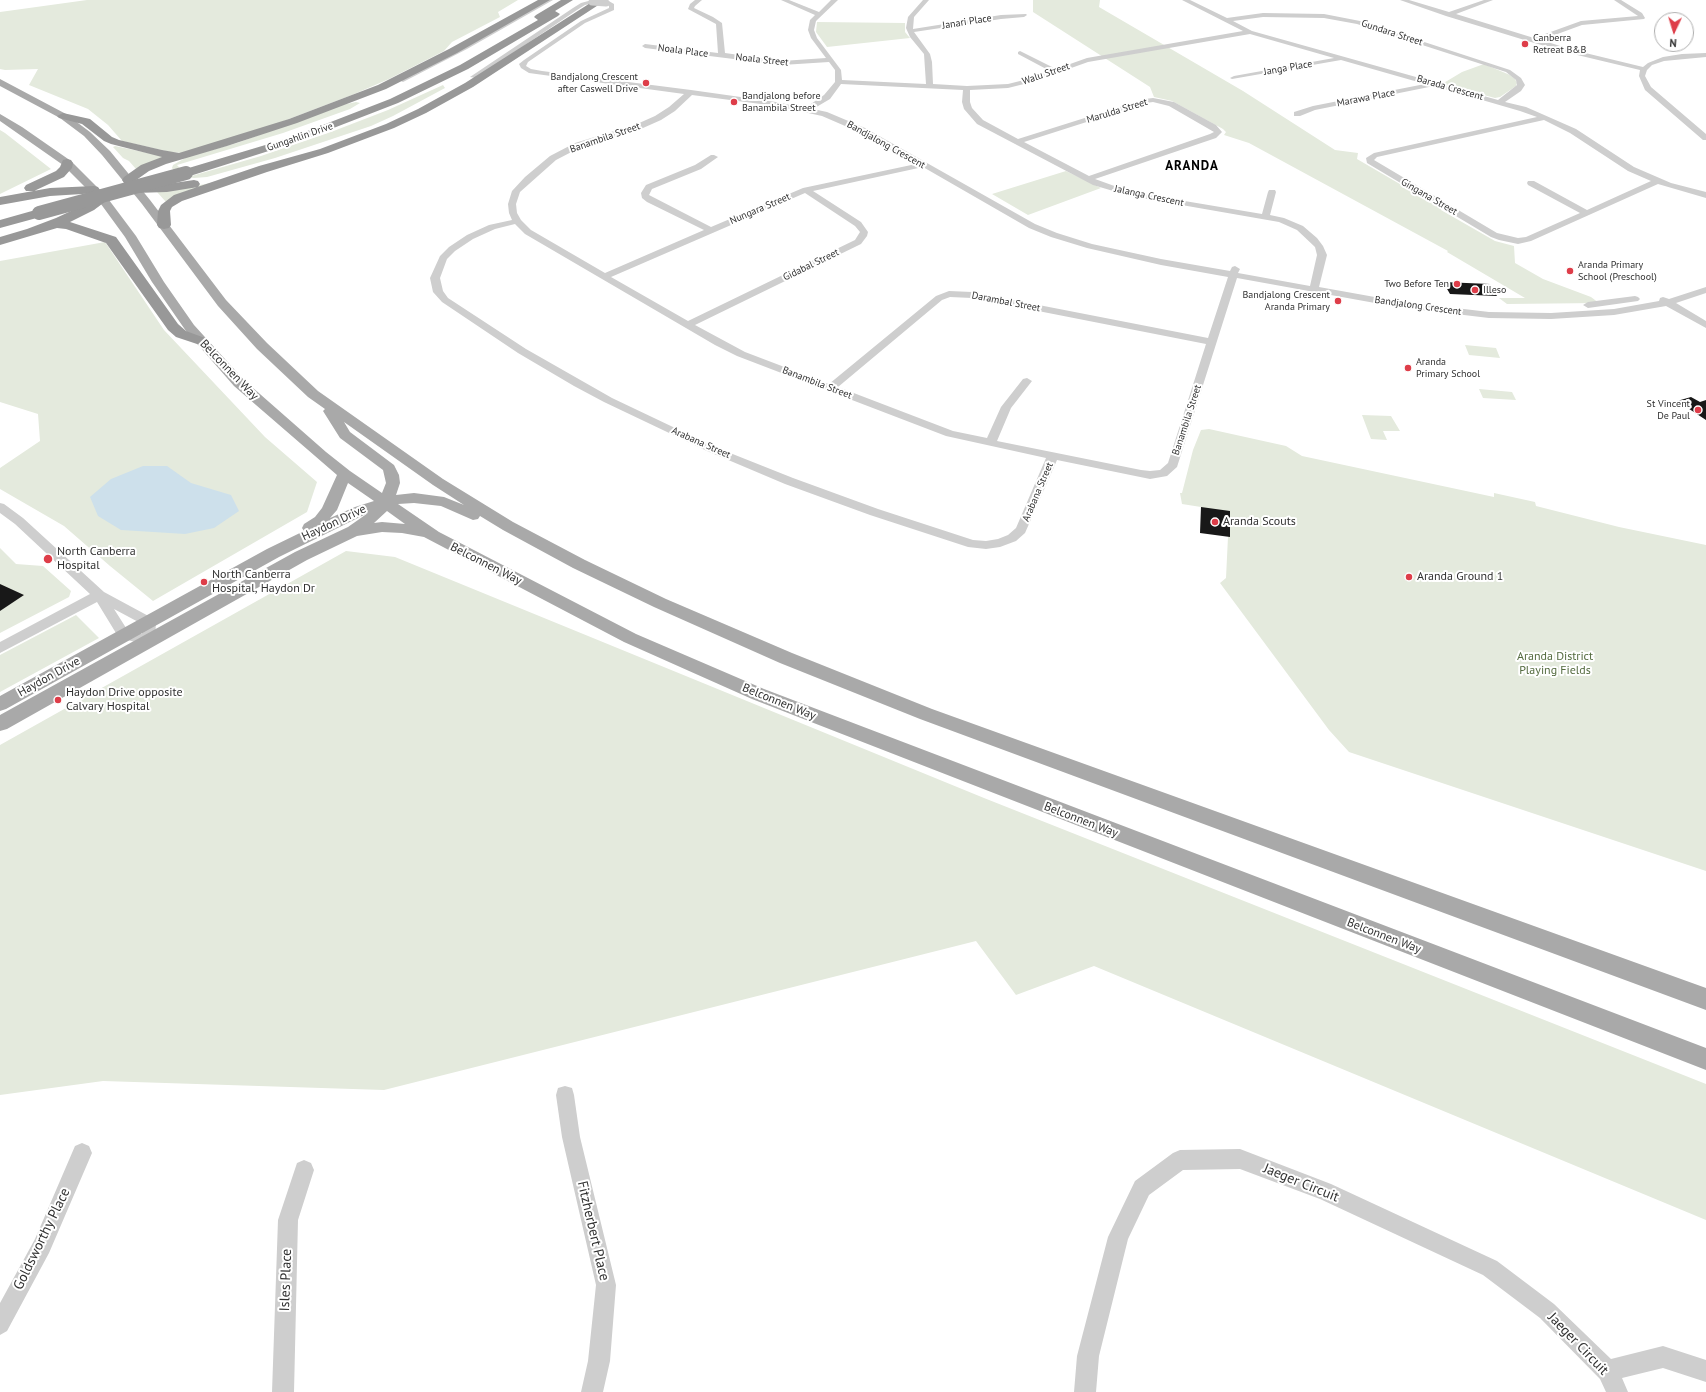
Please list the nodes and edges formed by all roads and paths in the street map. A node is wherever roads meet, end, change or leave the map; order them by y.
1 (545, 0) edge
2 (550, 0) edge
3 (568, 0) edge
4 (580, 0) edge
5 (699, 0) edge
6 (784, 0) edge
7 (834, 0) edge
8 (926, 0) edge
9 (1184, 0) edge
10 (1403, 0) edge
11 (1490, 0) edge
12 (1617, 0) edge
13 (600, 1) edge
14 (819, 14) junction
15 (1024, 15) dead end
16 (1448, 15) junction
17 (563, 17) junction
18 (1226, 20) junction
19 (510, 23) junction
20 (910, 31) junction
21 (1250, 32) junction
22 (1533, 41) junction
23 (645, 46) dead end
24 (1020, 54) dead end
25 (1706, 55) edge
26 (722, 56) junction
27 (1342, 58) junction
28 (831, 60) junction
29 (1644, 69) junction
30 (1056, 72) junction
31 (1234, 78) dead end
32 (0, 82) edge
33 (839, 82) junction
34 (414, 84) junction
35 (1436, 84) junction
36 (930, 86) junction
37 (382, 87) junction
38 (967, 88) junction
39 (691, 92) junction
40 (445, 99) junction
41 (394, 101) junction
42 (1500, 102) junction
43 (808, 110) junction
44 (1297, 114) dead end
45 (63, 116) junction
46 (0, 117) edge
47 (1546, 118) junction
48 (1705, 136) edge
49 (1017, 142) junction
50 (714, 157) dead end
51 (183, 162) junction
52 (67, 163) junction
53 (923, 165) junction
54 (262, 169) junction
55 (1089, 179) junction
56 (212, 180) junction
57 (1658, 181) junction
58 (1531, 184) dead end
59 (131, 185) junction
60 (806, 190) junction
61 (1272, 192) dead end
62 (98, 194) junction
63 (1706, 194) edge
64 (0, 201) edge
65 (35, 205) junction
66 (1587, 213) junction
67 (0, 216) edge
68 (1265, 217) junction
69 (517, 221) junction
70 (0, 224) edge
71 (164, 225) junction
72 (44, 228) junction
73 (710, 230) junction
74 (0, 241) edge
75 (1234, 272) junction
76 (605, 276) junction
77 (1706, 280) edge
78 (1315, 286) junction
79 (1706, 290) edge
80 (1667, 298) junction
81 (1678, 300) junction
82 (1706, 315) edge
83 (688, 325) junction
84 (1706, 325) edge
85 (200, 341) junction
86 (1212, 342) junction
87 (1027, 381) dead end
88 (831, 388) junction
89 (325, 403) junction
90 (992, 442) junction
91 (1053, 455) junction
92 (345, 474) junction
93 (384, 503) junction
94 (0, 507) edge
95 (508, 526) junction
96 (354, 531) junction
97 (433, 536) junction
98 (273, 553) junction
99 (99, 595) junction
100 (149, 622) junction
101 (124, 635) junction
102 (148, 640) junction
103 (0, 648) edge
104 (0, 704) edge
105 (0, 724) edge
106 (1706, 999) edge
107 (1706, 1059) edge
108 (565, 1095) dead end
109 (82, 1153) dead end
110 (304, 1170) dead end
111 (0, 1324) edge
112 (1608, 1370) junction
113 (1706, 1371) edge
114 (283, 1392) edge
115 (592, 1392) edge
116 (1085, 1392) edge
117 (1617, 1392) edge

1 - 37 highway
2 - 19 street
3 - 34 highway, Gungahlin Drive
4 - 41 highway, Gungahlin Drive
5 - 26 street, Noala Street
6 - 14 street
7 - 14 street
8 - 20 street
9 - 18 street, Barada Crescent
10 - 16 street
11 - 16 street
12 - 22 street
13 - 17 street
13 - 39 street, Bandjalong Crescent
13 - 40 highway
14 - 28 street
15 - 20 street, Janari Place
16 - 22 street
17 - 40 street
17 - 41 highway
18 - 21 street, Barada Crescent
18 - 42 street, Gundara Street
19 - 34 highway
19 - 37 street
20 - 36 street
21 - 27 street, Barada Crescent
21 - 30 street, Walu Street
22 - 29 street
23 - 26 street, Noala Place
24 - 30 street
25 - 29 street
26 - 28 street, Noala Street
27 - 31 street, Janga Place
27 - 35 street, Barada Crescent
28 - 33 street
29 - 48 street
30 - 38 street, Walu Street
32 - 45 main road
33 - 36 street, Walu Street
33 - 43 street
34 - 51 highway, Gungahlin Drive
35 - 42 street, Barada Crescent
35 - 44 street, Marawa Place
36 - 38 street, Walu Street
37 - 51 highway
38 - 49 street, Jalanga Crescent
39 - 43 street, Bandjalong Crescent
39 - 69 street, Banambila Street
40 - 54 highway
41 - 51 highway, Gungahlin Drive
42 - 47 street, Barada Crescent
43 - 53 street, Bandjalong Crescent
45 - 51 highway
45 - 59 main road
46 - 52 main road, Belconnen Way
47 - 57 street, Barada Crescent
47 - 66 street, Gingana Street
49 - 55 street, Jalanga Crescent
49 - 55 street, Marulda Street
50 - 73 street
51 - 56 highway
51 - 59 highway
51 - 65 highway, Gungahlin Drive, bridge
52 - 62 main road, Belconnen Way
52 - 64 highway
53 - 60 street, Nungara Street
53 - 75 street, Bandjalong Crescent
54 - 56 highway
54 - 71 highway
55 - 68 street, Jalanga Crescent
56 - 59 highway
57 - 63 street, Barada Crescent
57 - 66 street, Gingana Street
58 - 66 street
59 - 62 main road
59 - 71 main road
60 - 73 street, Nungara Street
60 - 83 street, Gidabal Street
61 - 68 street
62 - 65 highway
62 - 72 highway
62 - 85 main road, Belconnen Way
64 - 65 highway
65 - 67 highway, Gungahlin Drive
65 - 70 highway, Gungahlin Drive
65 - 72 highway
68 - 78 street, Jalanga Crescent
69 - 76 street, Banambila Street
69 - 91 street, Arabana Street
71 - 89 main road
72 - 74 highway
72 - 85 highway
73 - 76 street, Nungara Street
75 - 78 street, Bandjalong Crescent
75 - 86 street, Banambila Street
76 - 83 street, Banambila Street
77 - 80 street, Bandjalong Crescent
78 - 80 street, Bandjalong Crescent
78 - 80 street, Bandjalong Crescent
79 - 81 street, Bandjalong Crescent
80 - 81 street, Bandjalong Crescent
80 - 84 street
81 - 82 street
83 - 88 street, Banambila Street
85 - 92 main road, Belconnen Way
86 - 88 street, Darambal Street
86 - 91 street, Banambila Street
87 - 90 street
88 - 90 street, Banambila Street
89 - 93 main road
89 - 95 main road
90 - 91 street, Banambila Street
92 - 93 main road, Belconnen Way
92 - 98 main road
93 - 95 main road
93 - 96 main road, Haydon Drive
93 - 97 main road, Belconnen Way
93 - 98 main road, Haydon Drive
94 - 99 street
95 - 106 main road
96 - 97 main road
96 - 102 main road, Haydon Drive
97 - 107 main road, Belconnen Way
98 - 100 main road, Haydon Drive
99 - 100 street
99 - 101 street
99 - 103 street
100 - 101 main road, Haydon Drive
100 - 102 street
101 - 102 street
101 - 104 main road, Haydon Drive
102 - 105 main road, Haydon Drive
108 - 115 street, Fitzherbert Place
109 - 111 street, Goldsworthy Place
110 - 114 street, Isles Place
112 - 113 street
112 - 116 street, Jaeger Circuit
112 - 117 street, Jaeger Circuit

